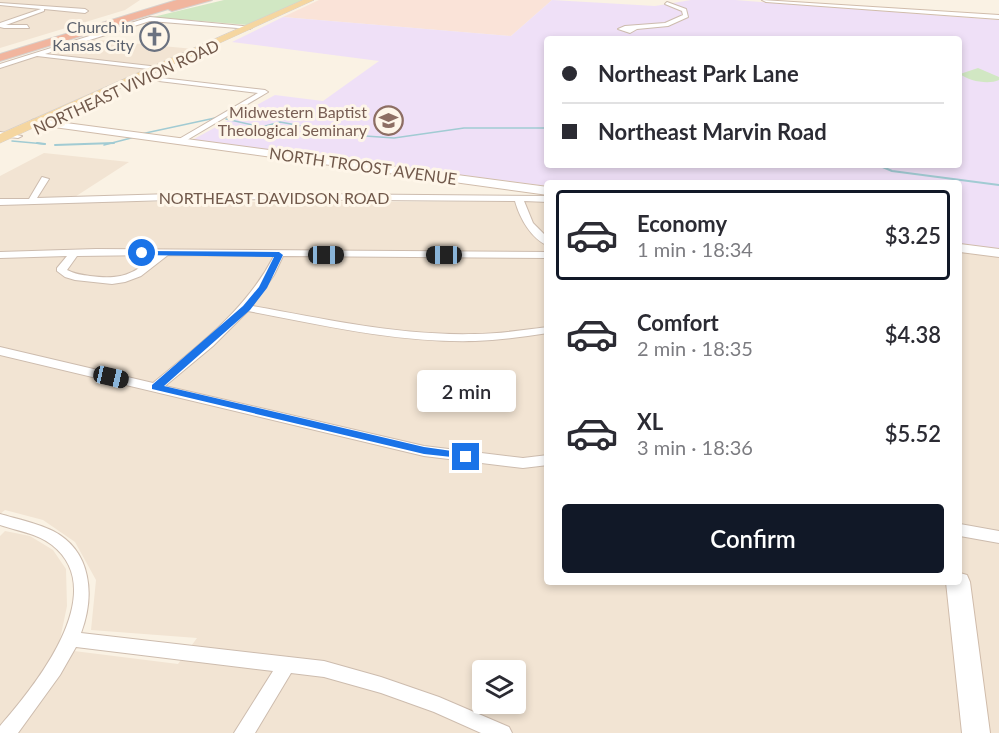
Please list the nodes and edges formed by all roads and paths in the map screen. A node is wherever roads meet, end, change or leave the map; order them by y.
1 (36, 0) edge
2 (160, 0) edge
3 (176, 0) edge
4 (186, 0) edge
5 (207, 0) edge
6 (310, 0) edge
7 (679, 0) edge
8 (766, 0) edge
9 (0, 4) edge
10 (18, 5) junction
11 (49, 8) junction
12 (85, 11) dead end
13 (999, 17) edge
14 (115, 20) junction
15 (0, 25) edge
16 (27, 27) dead end
17 (250, 27) junction
18 (635, 28) dead end
19 (0, 53) edge
20 (35, 54) junction
21 (0, 58) edge
22 (0, 66) edge
23 (157, 68) junction
24 (140, 78) junction
25 (41, 123) junction
26 (7, 136) edge
27 (182, 141) junction
28 (0, 144) edge
29 (45, 179) dead end
30 (544, 190) edge
31 (519, 199) junction
32 (544, 199) edge
33 (32, 200) junction
34 (0, 202) edge
35 (544, 240) edge
36 (962, 248) edge
37 (74, 253) junction
38 (164, 254) junction
39 (999, 254) edge
40 (0, 255) edge
41 (279, 255) junction
42 (544, 255) edge
43 (247, 308) junction
44 (544, 331) edge
45 (0, 351) edge
46 (156, 387) junction
47 (544, 460) edge
48 (2, 523) edge
49 (962, 530) edge
50 (999, 537) edge
51 (958, 585) edge
52 (72, 639) junction
53 (286, 666) junction
54 (493, 731) edge
55 (6, 733) edge
56 (244, 733) edge
57 (976, 733) edge

1 - 10 street
2 - 14 highway
3 - 14 highway
4 - 14 highway
5 - 14 highway
6 - 17 main road, NORTHEAST VIVION ROAD
7 - 18 street
8 - 13 street
9 - 10 street
10 - 11 street
11 - 12 street
11 - 15 street
14 - 19 highway
14 - 21 highway
15 - 16 street
17 - 20 street
17 - 23 main road, NORTHEAST VIVION ROAD
17 - 24 main road, NORTHEAST VIVION ROAD
20 - 22 street
20 - 23 street
23 - 24 main road, NORTHEAST VIVION ROAD
24 - 25 main road, NORTHEAST VIVION ROAD
24 - 27 street
25 - 26 main road, NORTHEAST VIVION ROAD
25 - 27 street, NORTH TROOST AVENUE
26 - 28 main road, NORTHEAST VIVION ROAD
27 - 30 street, NORTH TROOST AVENUE
29 - 33 street
31 - 32 street, NORTHEAST DAVIDSON ROAD
31 - 33 street, NORTHEAST DAVIDSON ROAD
31 - 35 street
33 - 34 street, NORTHEAST DAVIDSON ROAD
36 - 39 street
37 - 38 street
37 - 38 street
37 - 40 street
38 - 41 street
41 - 42 street
41 - 43 street
43 - 44 street
43 - 46 street
45 - 46 street
46 - 47 street
48 - 52 street
49 - 50 street
51 - 57 street
52 - 53 street
52 - 55 street
53 - 54 street
53 - 56 street

